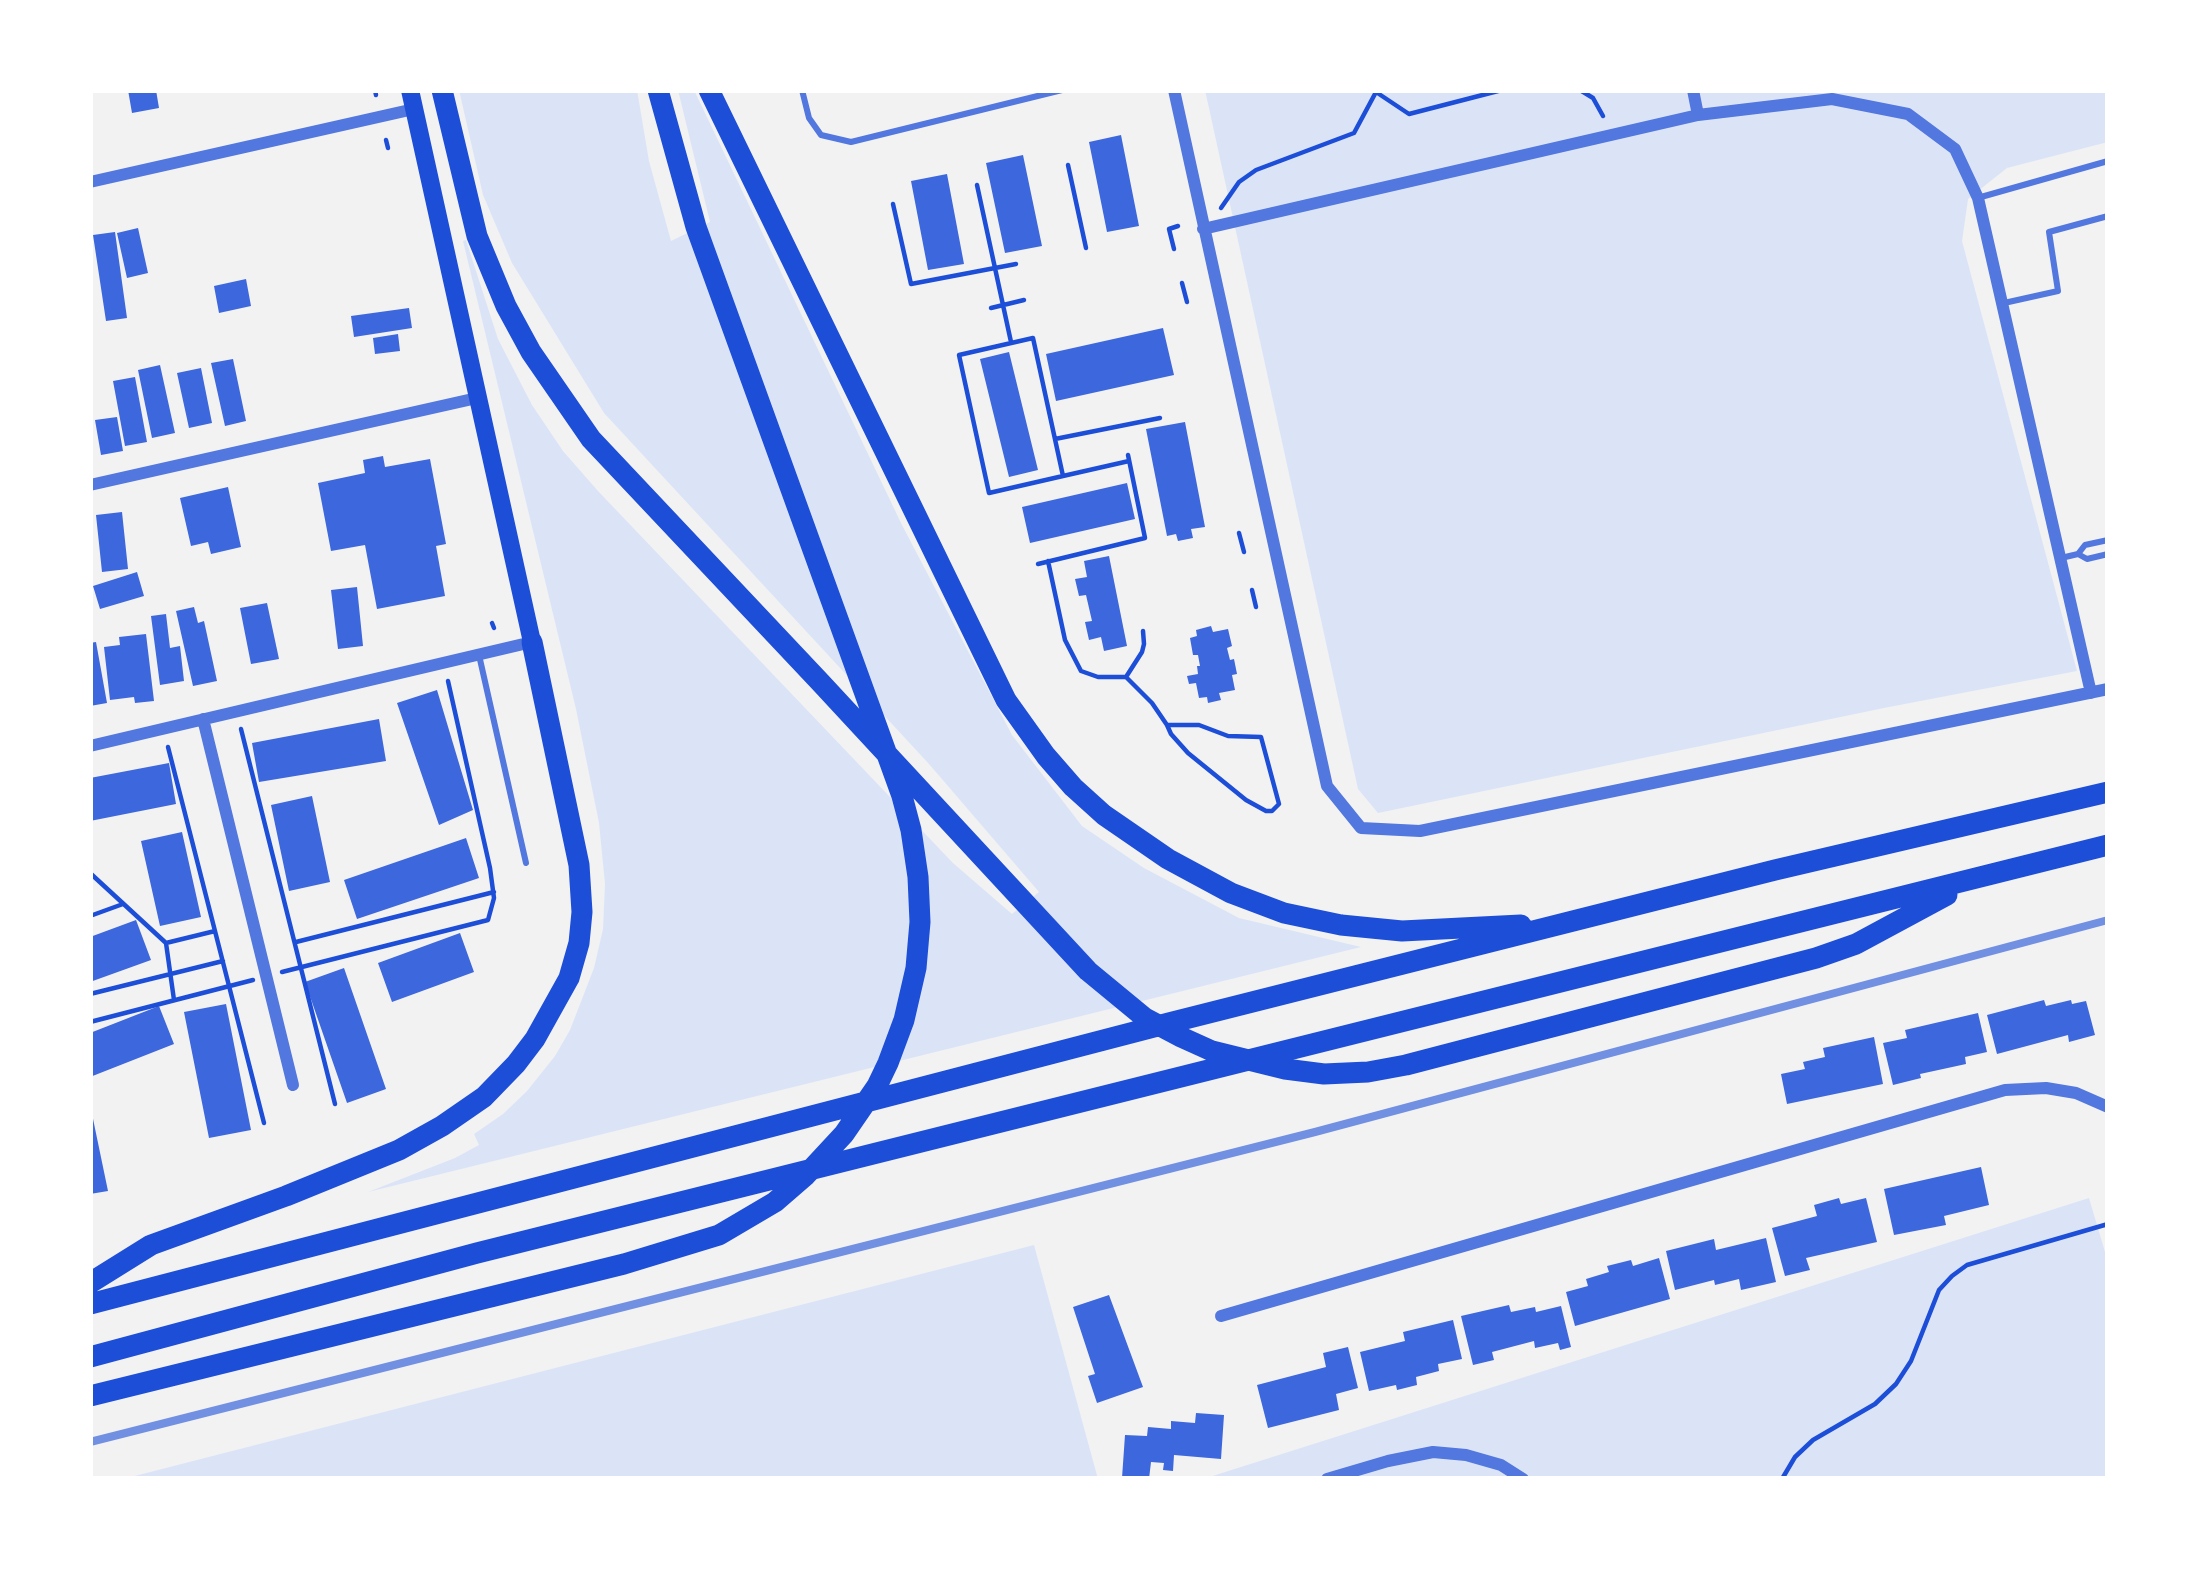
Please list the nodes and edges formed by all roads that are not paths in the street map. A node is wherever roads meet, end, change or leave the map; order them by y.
1 (442, 90) edge
2 (658, 90) edge
3 (709, 90) edge
4 (802, 90) edge
5 (1062, 90) edge
6 (1174, 90) edge
7 (1694, 90) edge
8 (412, 99) edge
9 (1698, 115) junction
10 (2108, 160) edge
11 (90, 182) edge
12 (1978, 198) junction
13 (2108, 216) edge
14 (1203, 229) junction
15 (2002, 304) junction
16 (477, 398) junction
17 (90, 485) edge
18 (2108, 540) edge
19 (2078, 554) junction
20 (2108, 554) edge
21 (2061, 558) junction
22 (532, 642) junction
23 (479, 655) junction
24 (2108, 689) edge
25 (2091, 693) junction
26 (203, 719) junction
27 (90, 746) edge
28 (2108, 792) edge
29 (2108, 845) edge
30 (526, 863) dead end
31 (1974, 880) junction
32 (1593, 917) junction
33 (293, 1085) dead end
34 (2108, 1107) edge
35 (90, 1283) edge
36 (90, 1304) edge
37 (1222, 1316) dead end
38 (90, 1357) edge
39 (90, 1396) edge
40 (1328, 1479) edge
41 (1523, 1479) edge

1 - 31 highway
2 - 39 highway
3 - 32 highway
4 - 5 lane
6 - 14 street
7 - 9 street
8 - 11 street
8 - 16 main road
9 - 12 street
9 - 14 street
10 - 12 lane
12 - 15 street
13 - 15 lane
14 - 25 street
15 - 21 street
16 - 17 street
16 - 22 main road
18 - 19 lane
19 - 20 lane
19 - 21 lane
21 - 25 street
22 - 23 street
22 - 35 highway
23 - 26 street
23 - 30 lane
24 - 25 street
26 - 27 street
26 - 33 street
28 - 32 highway
29 - 31 highway
31 - 38 highway
32 - 36 highway
34 - 37 street
40 - 41 street

